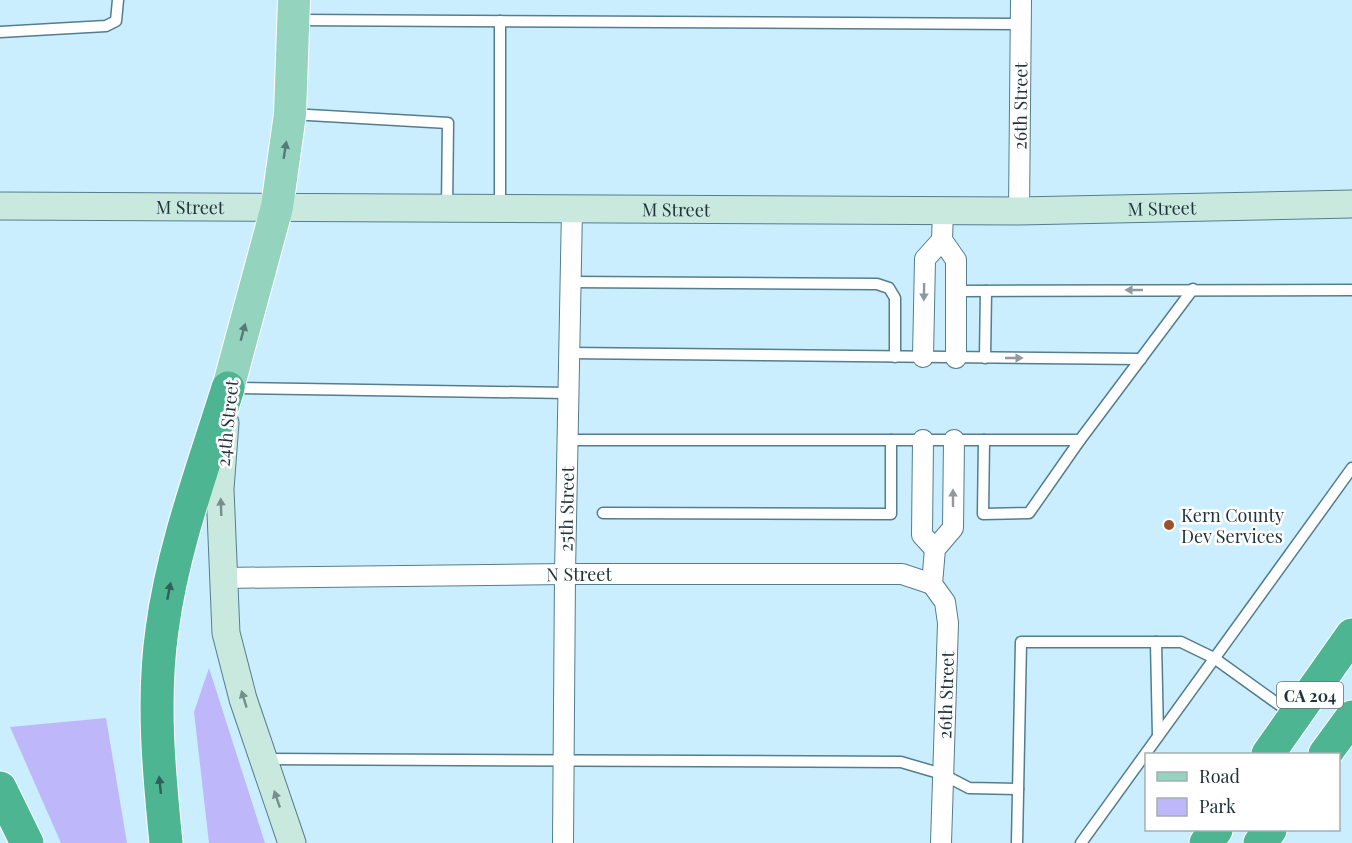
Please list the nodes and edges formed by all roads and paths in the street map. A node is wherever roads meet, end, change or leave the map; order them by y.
1 (118, 0) edge
2 (1021, 0) edge
3 (294, 10) edge
4 (500, 21) junction
5 (1020, 24) junction
6 (0, 32) edge
7 (290, 114) junction
8 (1352, 204) edge
9 (0, 206) edge
10 (277, 207) junction
11 (447, 208) junction
12 (500, 208) junction
13 (572, 209) junction
14 (943, 211) junction
15 (1019, 211) junction
16 (942, 240) junction
17 (570, 282) junction
18 (1193, 289) junction
19 (1352, 290) edge
20 (956, 291) junction
21 (986, 291) junction
22 (569, 353) junction
23 (895, 357) junction
24 (923, 357) junction
25 (956, 358) junction
26 (985, 358) junction
27 (1141, 359) junction
28 (228, 388) junction
29 (568, 393) junction
30 (567, 440) junction
31 (891, 440) junction
32 (923, 440) junction
33 (954, 440) junction
34 (984, 440) junction
35 (1080, 440) junction
36 (1352, 468) edge
37 (603, 513) dead end
38 (935, 549) junction
39 (565, 574) junction
40 (223, 578) junction
41 (932, 584) junction
42 (1352, 635) edge
43 (1156, 642) junction
44 (1214, 658) junction
45 (1352, 667) edge
46 (1294, 716) junction
47 (1352, 717) edge
48 (1158, 736) junction
49 (1146, 753) edge
50 (1269, 753) edge
51 (1293, 753) edge
52 (1325, 753) edge
53 (1145, 754) edge
54 (264, 759) junction
55 (564, 761) junction
56 (942, 774) junction
57 (0, 788) edge
58 (1018, 789) junction
59 (1215, 831) edge
60 (1239, 831) edge
61 (1269, 831) edge
62 (24, 838) edge
63 (166, 843) edge
64 (292, 843) edge
65 (563, 843) edge
66 (941, 843) edge
67 (1017, 843) edge
68 (1081, 843) edge
69 (1206, 843) edge
70 (1230, 843) edge
71 (1260, 843) edge

1 - 6 lane
2 - 5 street, 26th Street
3 - 4 lane
3 - 7 main road, 24th Street
4 - 5 lane
4 - 12 lane
5 - 15 street, 26th Street
10 -> 7 main road, 24th Street
7 - 11 lane
8 - 15 street, M Street
9 - 10 street, M Street
10 - 11 street, M Street
28 -> 10 main road, 24th Street
11 - 12 street, M Street
12 - 13 street, M Street
13 - 14 street, M Street
13 - 17 street, 25th Street
14 - 15 street, M Street
14 - 16 street
16 - 20 street
16 -> 24 street
17 - 22 street, 25th Street
17 - 23 lane
18 - 19 lane
18 -> 21 lane
18 - 27 lane
20 - 21 lane
20 - 25 street
21 - 26 lane
22 - 23 lane
22 - 29 street, 25th Street
23 - 24 lane
24 - 25 lane
25 - 26 lane
26 -> 27 lane
27 - 35 lane
28 - 29 lane
40 -> 28 street, 24th Street
63 -> 28 highway
29 - 30 street, 25th Street
30 - 31 lane
30 - 39 street, 25th Street
31 - 32 lane
31 - 37 lane
32 - 33 lane
32 - 38 street
33 - 34 lane
38 -> 33 street
34 - 35 lane
34 - 35 lane
36 - 44 lane
38 - 41 street
39 - 40 street, N Street
39 - 41 street, N Street
39 - 55 street, 25th Street
54 -> 40 street, 24th Street
41 - 56 street, 26th Street
42 - 46 highway, CA 204
43 - 44 lane
43 - 48 lane
43 - 58 lane
44 - 46 lane
44 - 48 lane
45 - 51 highway
46 - 50 highway, CA 204
47 - 52 highway, CA 204
48 - 49 lane
53 - 68 lane
54 - 55 lane
64 -> 54 street, 24th Street
55 - 56 lane
55 - 65 street, 25th Street
56 - 58 lane
56 - 66 street, 26th Street
57 - 62 highway
58 - 67 lane
59 - 69 highway
60 - 70 highway
61 - 71 highway

